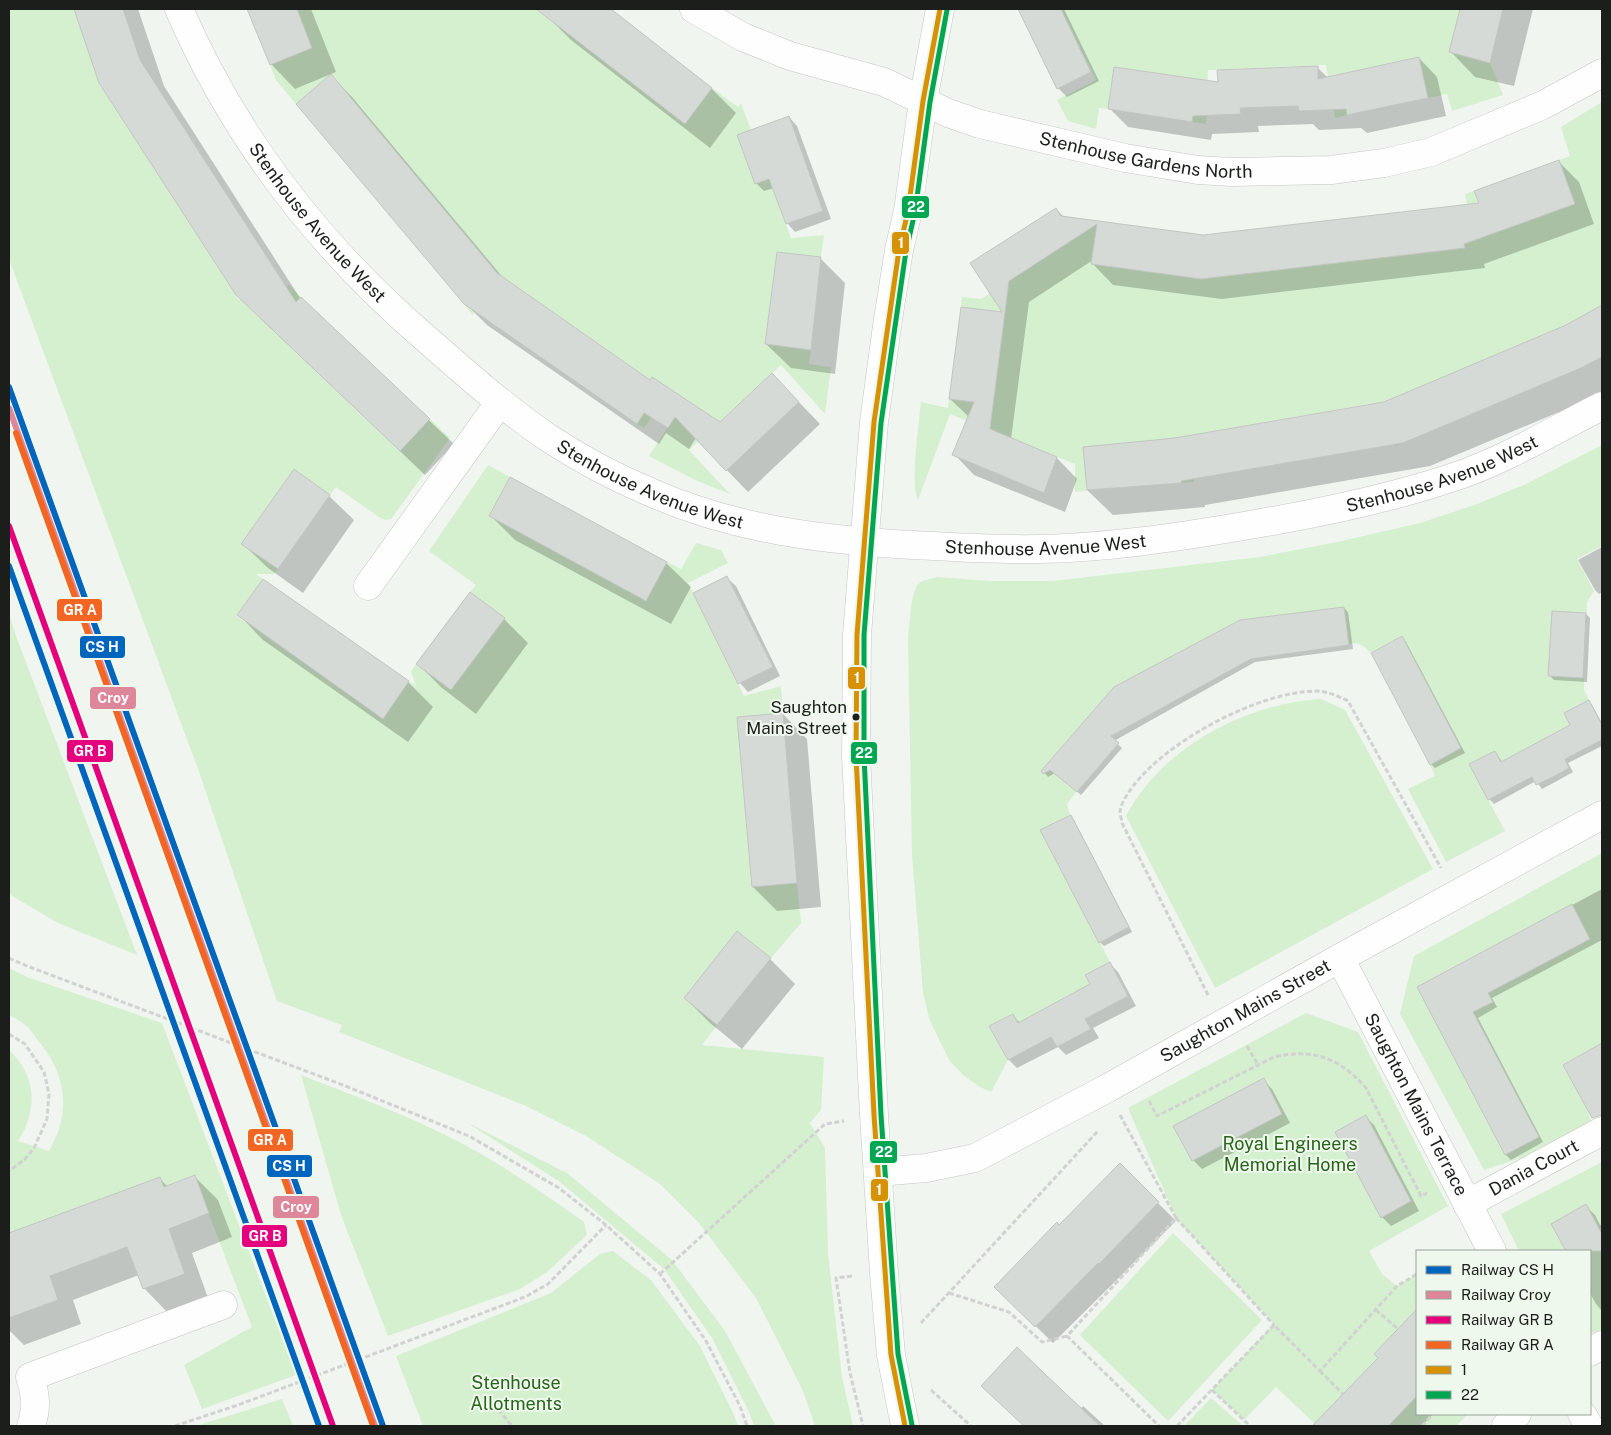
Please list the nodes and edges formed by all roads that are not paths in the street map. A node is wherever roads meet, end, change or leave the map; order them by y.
1 (180, 9) edge
2 (694, 9) edge
3 (940, 9) edge
4 (1602, 73) edge
5 (923, 100) junction
6 (500, 402) junction
7 (1602, 406) edge
8 (863, 541) junction
9 (368, 586) dead end
10 (1602, 816) edge
11 (1340, 958) junction
12 (1602, 1131) edge
13 (878, 1172) junction
14 (1467, 1204) junction
15 (1491, 1250) edge
16 (223, 1305) dead end
17 (19, 1380) edge
18 (1516, 1415) edge
19 (1583, 1415) edge
20 (31, 1426) edge
21 (905, 1426) edge
22 (1506, 1426) edge
23 (1589, 1426) edge

1 - 6 street, Stenhouse Avenue West
2 - 5 street, Stenhouse Gardens North
3 - 5 street
4 - 5 street, Stenhouse Gardens North
5 - 8 street
6 - 8 street, Stenhouse Avenue West
6 - 9 street
7 - 8 street, Stenhouse Avenue West
8 - 13 street
10 - 11 street, Saughton Mains Street
11 - 13 street, Saughton Mains Street
11 - 14 street, Saughton Mains Terrace
12 - 14 street, Dania Court
13 - 21 street
14 - 15 street, Saughton Mains Terrace
16 - 17 street
17 - 20 street
18 - 22 street
19 - 23 street

